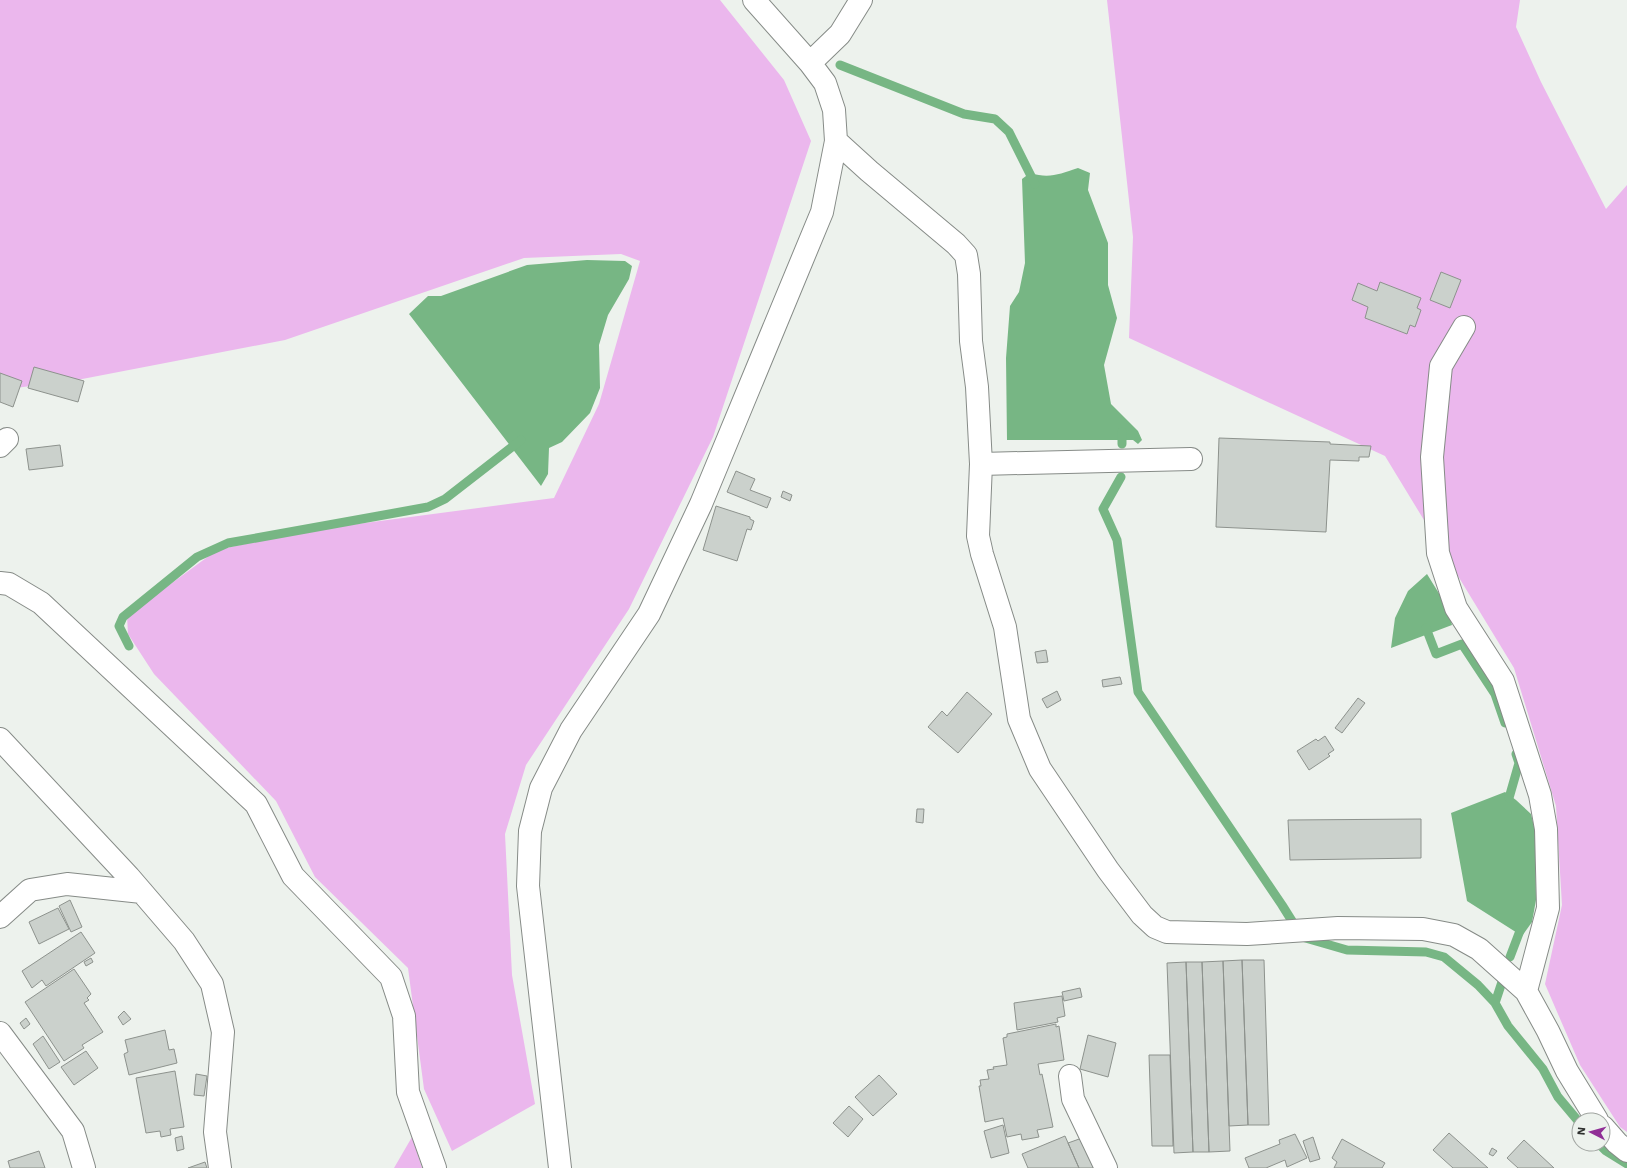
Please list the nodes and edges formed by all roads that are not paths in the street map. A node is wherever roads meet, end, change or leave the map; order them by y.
1 (754, 0) edge
2 (861, 0) edge
3 (810, 63) junction
4 (836, 141) junction
5 (1464, 327) dead end
6 (1191, 459) dead end
7 (982, 464) junction
8 (0, 583) edge
9 (0, 739) edge
10 (142, 892) junction
11 (0, 917) edge
12 (1526, 991) junction
13 (0, 1033) edge
14 (1070, 1076) dead end
15 (1592, 1112) edge
16 (1611, 1136) edge
17 (1627, 1151) edge
18 (84, 1168) edge
19 (220, 1168) edge
20 (435, 1168) edge
21 (560, 1168) edge
22 (1106, 1168) edge

1 - 3 street
2 - 3 street
3 - 4 street
4 - 7 street
4 - 21 street
5 - 12 street
6 - 7 street
7 - 12 street
8 - 20 street
9 - 10 street
10 - 11 street
10 - 19 street
12 - 15 street
13 - 18 street
14 - 22 street
16 - 17 street

